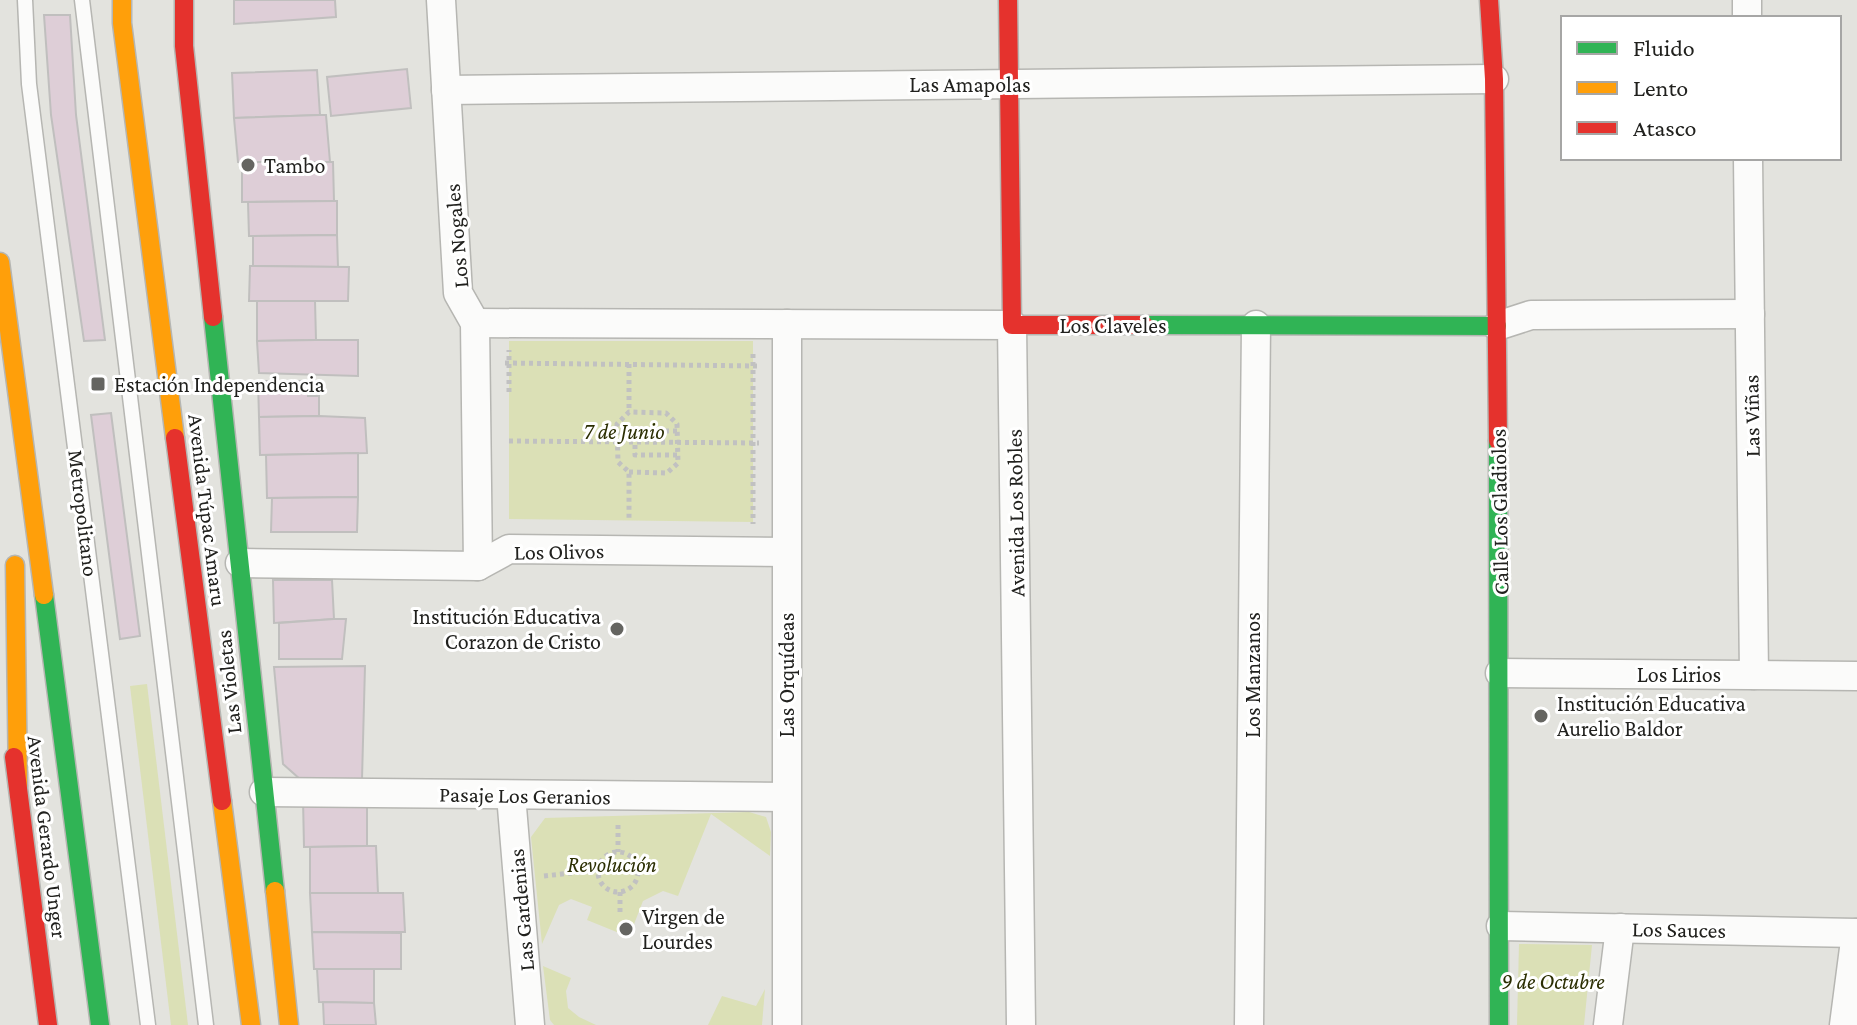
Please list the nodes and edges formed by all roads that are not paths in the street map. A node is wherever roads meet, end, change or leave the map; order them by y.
1 (25, 0) edge
2 (82, 0) edge
3 (122, 0) edge
4 (184, 0) edge
5 (441, 0) edge
6 (1008, 0) edge
7 (1489, 0) edge
8 (1494, 79) junction
9 (1009, 84) junction
10 (446, 90) junction
11 (1748, 160) edge
12 (0, 262) edge
13 (1750, 314) junction
14 (475, 323) junction
15 (787, 324) junction
16 (1012, 325) junction
17 (1256, 325) junction
18 (1497, 326) junction
19 (13, 366) junction
20 (15, 522) dead end
21 (786, 552) junction
22 (15, 553) dead end
23 (240, 563) junction
24 (478, 566) junction
25 (0, 655) edge
26 (1500, 673) junction
27 (1754, 675) junction
28 (1857, 676) edge
29 (264, 792) junction
30 (511, 795) junction
31 (786, 797) junction
32 (13, 801) edge
33 (1501, 926) junction
34 (1620, 928) junction
35 (1856, 933) edge
36 (48, 1025) edge
37 (100, 1025) edge
38 (148, 1025) edge
39 (206, 1025) edge
40 (251, 1025) edge
41 (289, 1025) edge
42 (530, 1025) edge
43 (787, 1025) edge
44 (1021, 1025) edge
45 (1249, 1025) edge
46 (1499, 1025) edge
47 (1608, 1025) edge
48 (1844, 1025) edge

1 - 38 lane, Metropolitano
2 - 39 lane
3 - 40 street, Avenida Túpac Amaru
4 - 23 street, Las Violetas
5 - 10 street, Los Nogales
6 - 9 street, Avenida Los Robles
7 - 8 street, Calle Los Gladiolos
8 - 9 street, Las Amapolas
8 - 18 street, Calle Los Gladiolos
9 - 10 street, Las Amapolas
9 - 16 street, Avenida Los Robles
10 - 14 street, Los Nogales
11 - 13 street, Las Viñas
12 - 19 street
13 - 18 street, Los Claveles
13 - 27 street, Las Viñas
14 - 15 street, Los Claveles
14 - 24 street, Los Nogales
15 - 16 street, Los Claveles
15 - 21 street, Las Orquídeas
16 - 17 street, Los Claveles
16 - 44 street, Avenida Los Robles
17 - 18 street, Los Claveles
17 - 45 street, Los Manzanos
18 - 26 street, Calle Los Gladiolos
19 - 20 street
19 - 37 street
21 - 24 street, Los Olivos
21 - 31 street, Las Orquídeas
22 - 32 street
23 - 24 street, Los Olivos
23 - 29 street, Las Violetas
25 - 32 street, Avenida Gerardo Unger
26 - 27 street, Los Lirios
26 - 33 street, Calle Los Gladiolos
27 - 28 street, Los Lirios
29 - 30 street, Pasaje Los Geranios
29 - 41 street, Las Violetas
30 - 31 street, Pasaje Los Geranios
30 - 42 street, Las Gardenias
31 - 43 street, Las Orquídeas
32 - 36 street, Avenida Gerardo Unger
33 - 34 street, Los Sauces
33 - 46 street, Calle Los Gladiolos
34 - 35 street, Los Sauces
34 - 47 street
35 - 48 street

